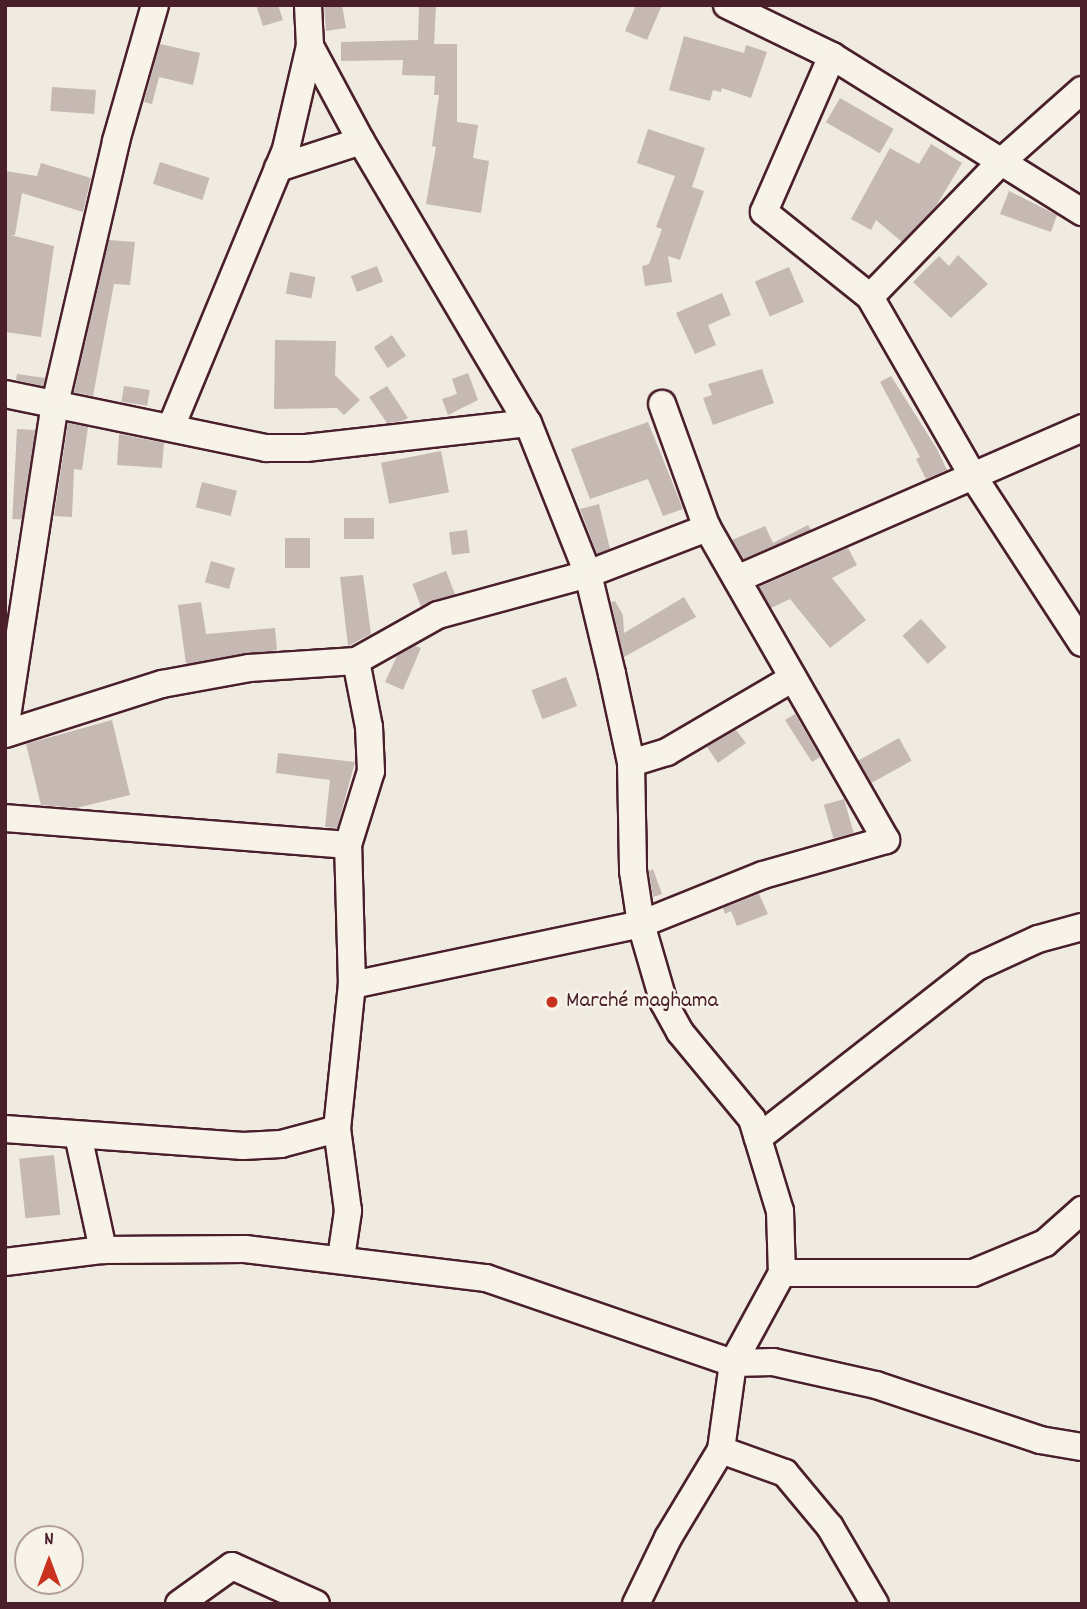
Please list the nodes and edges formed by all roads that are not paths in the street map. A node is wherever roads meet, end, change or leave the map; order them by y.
1 (155, 5) edge
2 (308, 5) edge
3 (727, 5) edge
4 (310, 46) junction
5 (832, 56) junction
6 (1082, 90) edge
7 (361, 141) junction
8 (1002, 161) junction
9 (278, 168) junction
10 (1082, 212) edge
11 (870, 298) junction
12 (5, 394) edge
13 (55, 404) junction
14 (662, 404) dead end
15 (528, 423) junction
16 (171, 427) junction
17 (1082, 428) edge
18 (973, 476) junction
19 (707, 528) junction
20 (587, 574) junction
21 (737, 579) junction
22 (14, 627) edge
23 (1082, 643) edge
24 (356, 661) junction
25 (793, 678) junction
26 (5, 732) edge
27 (631, 763) junction
28 (5, 818) edge
29 (348, 845) junction
30 (641, 924) junction
31 (1082, 927) edge
32 (352, 985) junction
33 (5, 1129) edge
34 (337, 1129) junction
35 (78, 1135) junction
36 (758, 1138) junction
37 (1082, 1210) edge
38 (103, 1250) junction
39 (341, 1258) junction
40 (5, 1262) edge
41 (782, 1273) junction
42 (733, 1363) junction
43 (1082, 1447) edge
44 (721, 1450) junction
45 (179, 1604) edge
46 (316, 1604) edge
47 (636, 1604) edge
48 (875, 1604) edge

1 - 13 street
2 - 4 street
3 - 5 street
4 - 7 street
4 - 9 street
5 - 8 street
5 - 11 street
6 - 8 street
7 - 9 street
7 - 15 street
8 - 10 street
8 - 11 street
9 - 16 street
11 - 18 street
12 - 13 street
13 - 16 street
13 - 22 street
14 - 19 street
15 - 16 street
15 - 20 street
17 - 18 street
18 - 21 street
18 - 23 street
19 - 20 street
19 - 21 street
20 - 24 street
20 - 27 street
21 - 25 street
22 - 26 street
24 - 26 street
24 - 29 street
25 - 27 street
25 - 30 street
27 - 30 street
28 - 29 street
29 - 32 street
30 - 32 street
30 - 36 street
31 - 36 street
32 - 34 street
33 - 35 street
34 - 35 street
34 - 39 street
35 - 38 street
36 - 41 street
37 - 41 street
38 - 39 street
38 - 40 street
39 - 42 street
41 - 42 street
42 - 43 street
42 - 44 street
44 - 47 street
44 - 48 street
45 - 46 street

